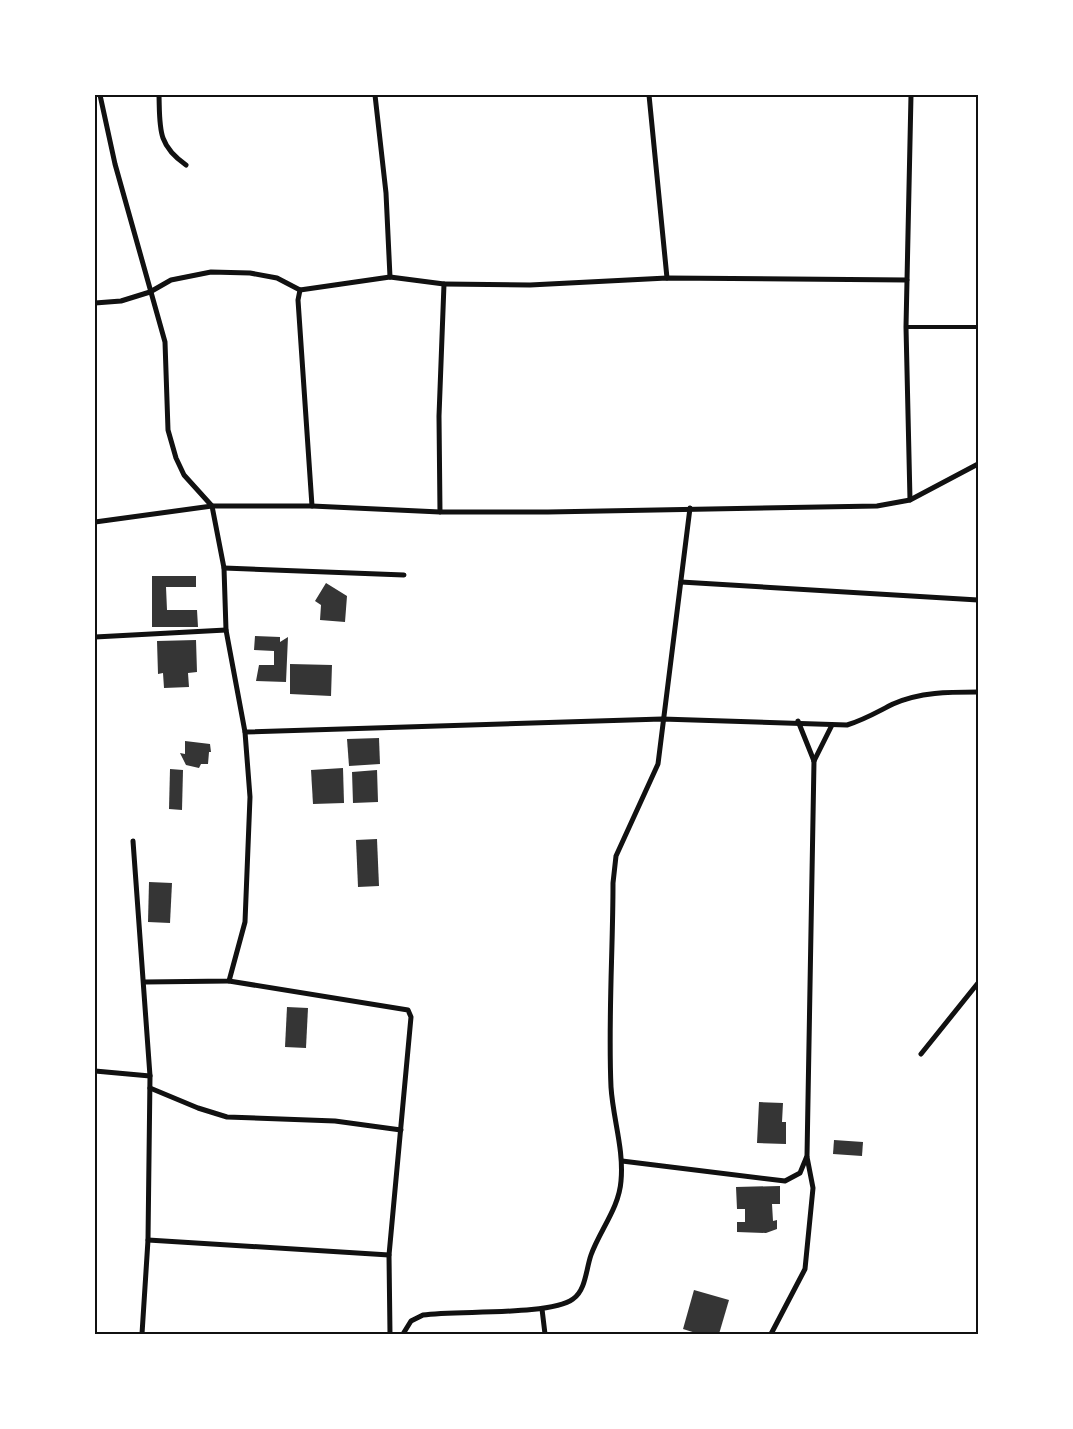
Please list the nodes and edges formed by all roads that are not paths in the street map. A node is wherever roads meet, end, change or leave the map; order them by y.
1 (100, 95) edge
2 (158, 95) edge
3 (376, 95) edge
4 (649, 95) edge
5 (911, 95) edge
6 (186, 165) dead end
7 (390, 277) junction
8 (667, 278) junction
9 (907, 280) junction
10 (444, 284) junction
11 (300, 290) junction
12 (150, 292) junction
13 (95, 303) edge
14 (906, 327) junction
15 (978, 327) edge
16 (978, 464) edge
17 (910, 500) junction
18 (212, 506) junction
19 (312, 506) junction
20 (690, 508) junction
21 (440, 512) junction
22 (95, 522) edge
23 (224, 568) junction
24 (404, 574) dead end
25 (681, 582) junction
26 (978, 600) edge
27 (226, 630) junction
28 (95, 637) edge
29 (978, 692) edge
30 (662, 719) junction
31 (798, 721) junction
32 (832, 725) junction
33 (246, 732) junction
34 (814, 761) junction
35 (133, 842) dead end
36 (145, 982) junction
37 (230, 982) junction
38 (978, 983) edge
39 (922, 1054) dead end
40 (95, 1070) edge
41 (150, 1076) junction
42 (150, 1088) junction
43 (401, 1130) junction
44 (807, 1156) junction
45 (622, 1161) junction
46 (148, 1240) junction
47 (389, 1254) junction
48 (542, 1309) junction
49 (142, 1334) edge
50 (390, 1334) edge
51 (403, 1334) edge
52 (545, 1334) edge
53 (771, 1334) edge

1 - 12 street
2 - 6 street
3 - 7 street
4 - 8 street
5 - 9 street
7 - 10 street
7 - 11 street
8 - 9 street
8 - 10 street
9 - 14 street
10 - 21 street
11 - 12 street
11 - 19 street
12 - 13 street
12 - 18 street
14 - 15 lane
14 - 17 street
16 - 17 street
17 - 20 street
18 - 19 street
18 - 22 street
18 - 23 street
19 - 21 street
20 - 21 street
20 - 25 street
23 - 24 street
23 - 27 street
25 - 26 street
25 - 30 street
27 - 28 street
27 - 33 street
29 - 32 street
30 - 31 street
30 - 33 street
30 - 45 street
31 - 32 street
31 - 34 street
32 - 34 street
33 - 37 street
34 - 44 street
35 - 36 street
36 - 37 street
36 - 41 street
37 - 43 street
38 - 39 street
40 - 41 street
41 - 42 street
42 - 43 street
42 - 46 street
43 - 47 street
44 - 45 street
44 - 53 street
45 - 48 street
46 - 47 street
46 - 49 street
47 - 50 street
48 - 51 street
48 - 52 street

